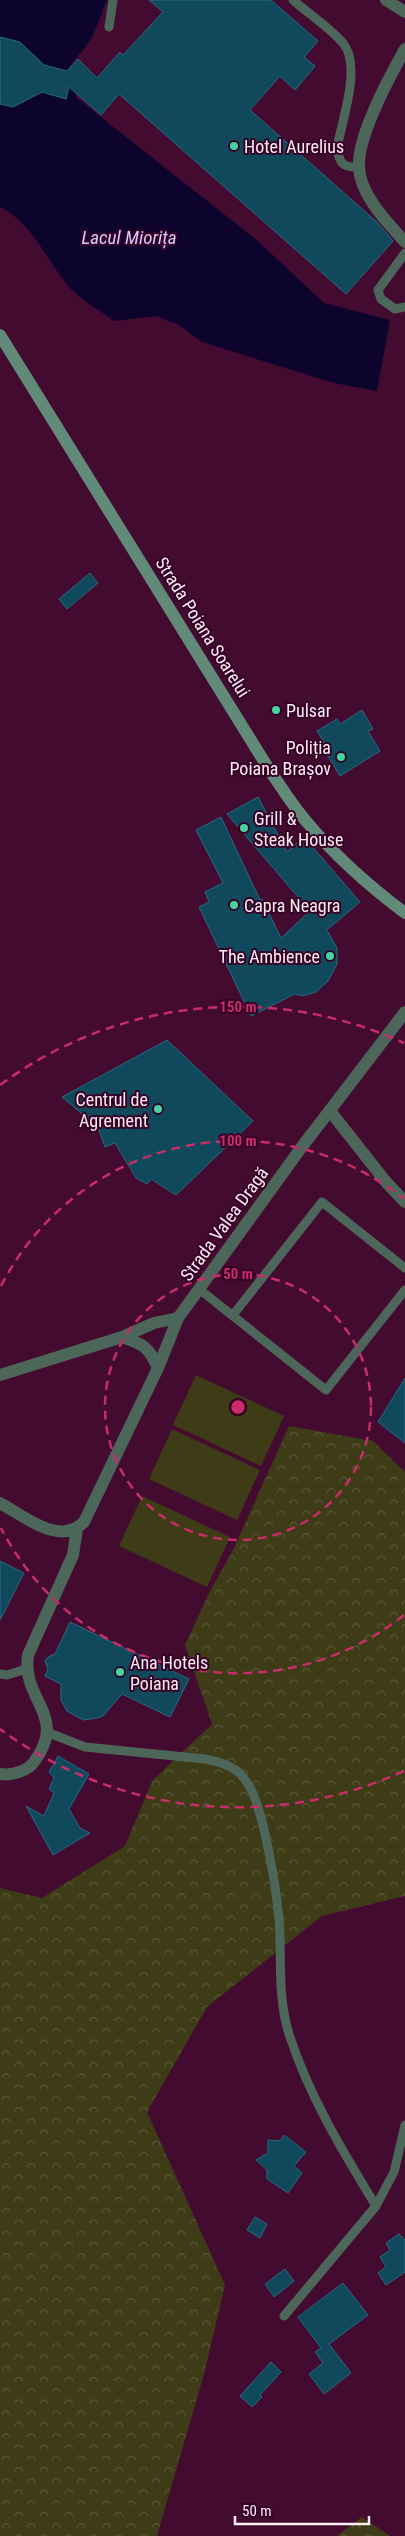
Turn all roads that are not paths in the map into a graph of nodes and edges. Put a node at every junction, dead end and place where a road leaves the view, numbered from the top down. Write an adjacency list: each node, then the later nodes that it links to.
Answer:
1 (113, 0): 5 (lane)
2 (293, 0): 7 (lane)
3 (386, 0): 4 (street)
4 (405, 12)
5 (109, 27)
6 (405, 49): 7 (street)
7 (358, 167): 8 (street)
8 (405, 242)
9 (405, 253): 10 (lane)
10 (405, 307)
11 (0, 335): 12 (street, Strada Poiana Soarelui)
12 (405, 914)
13 (405, 1012): 14 (street, Strada Valea Dragă)
14 (330, 1111): 15 (street); 17 (street, Strada Valea Dragă)
15 (405, 1202)
16 (405, 1268): 19 (lane)
17 (199, 1289): 19 (lane); 20 (street, Strada Valea Dragă)
18 (405, 1290): 19 (lane)
19 (233, 1315)
20 (178, 1318): 21 (street); 22 (street, Strada Valea Dragă)
21 (122, 1337): 22 (street); 23 (street)
22 (158, 1368): 25 (street, Strada Valea Dragă)
23 (0, 1374)
24 (0, 1503): 25 (street)
25 (77, 1529): 26 (street, Strada Valea Dragă)
26 (26, 1669): 27 (lane); 28 (street)
27 (0, 1674)
28 (49, 1733): 29 (street); 31 (lane)
29 (0, 1774)
30 (405, 2125): 31 (lane)
31 (376, 2206): 32 (lane)
32 (284, 2316)

